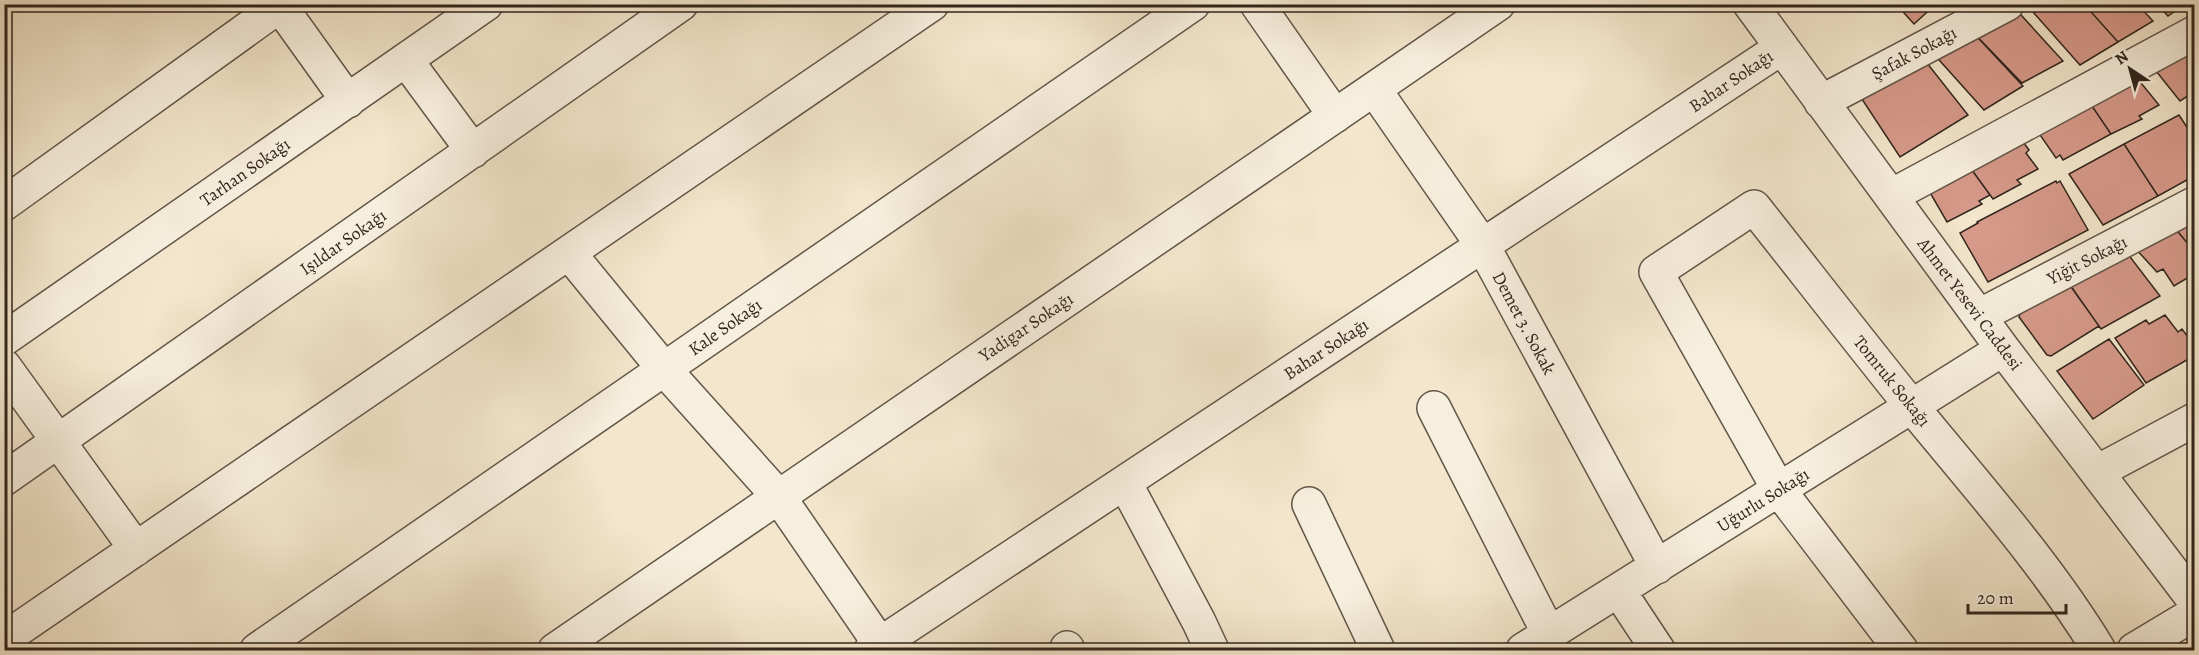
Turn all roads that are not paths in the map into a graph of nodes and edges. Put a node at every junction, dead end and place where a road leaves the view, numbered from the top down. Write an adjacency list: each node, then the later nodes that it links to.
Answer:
1 (486, 4): 12 (street, Tarhan Sokağı)
2 (681, 4): 17 (street, Işıldar Sokağı)
3 (932, 4): 22 (street)
4 (1193, 4): 27 (street, Kale Sokağı)
5 (1257, 4): 16 (street)
6 (1498, 4): 13 (street, Yadigar Sokağı)
7 (1750, 4): 11 (street, Ahmet Yesevi Caddesi)
8 (2007, 4): 15 (street, Şafak Sokağı)
9 (274, 7): 14 (street); 19 (street)
10 (2194, 33): 18 (street)
11 (1781, 48): 15 (street, Ahmet Yesevi Caddesi); 21 (street, Bahar Sokağı)
12 (406, 60): 14 (street, Tarhan Sokağı); 17 (street)
13 (1374, 89): 16 (street, Yadigar Sokağı); 21 (street, Demet 3. Sokak)
14 (348, 100): 24 (street, Tarhan Sokağı)
15 (1821, 102): 18 (street, Ahmet Yesevi Caddesi)
16 (1335, 116): 36 (street, Yadigar Sokağı)
17 (472, 151): 31 (street, Işıldar Sokağı)
18 (1891, 196): 23 (street, Ahmet Yesevi Caddesi)
19 (4, 204)
20 (2194, 204): 23 (street, Yiğit Sokağı)
21 (1483, 246): 34 (street, Bahar Sokağı); 39 (street, Demet 3. Sokak)
22 (569, 253): 27 (street); 38 (street)
23 (1979, 316): 25 (street, Ahmet Yesevi Caddesi)
24 (4, 339)
25 (2004, 349): 28 (street, Uğurlu Sokağı); 32 (street, Ahmet Yesevi Caddesi)
26 (4, 366): 31 (street)
27 (664, 369): 36 (street); 46 (street, Kale Sokağı)
28 (1912, 406): 35 (street, Uğurlu Sokağı); 35 (street, Tomruk Sokağı); 52 (street, Tomruk Sokağı)
29 (1434, 408): 44 (street)
30 (2194, 421): 32 (street)
31 (58, 442): 33 (street, Işıldar Sokağı); 38 (street)
32 (2097, 472): 41 (street, Ahmet Yesevi Caddesi)
33 (4, 479)
34 (1125, 483): 45 (street, Bahar Sokağı); 48 (street)
35 (1779, 490): 39 (street, Uğurlu Sokağı); 51 (street)
36 (779, 496): 45 (street); 47 (street, Yadigar Sokağı)
37 (1309, 504): 49 (street)
38 (136, 549): 43 (street)
39 (1657, 567): 40 (street, Uğurlu Sokağı)
40 (1619, 591): 44 (street, Uğurlu Sokağı); 50 (street)
41 (2194, 600)
42 (2194, 614): 53 (street)
43 (4, 639)
44 (1536, 643)
45 (879, 648)
46 (256, 651)
47 (555, 651)
48 (1212, 651)
49 (1378, 651)
50 (1658, 651)
51 (1901, 651)
52 (2099, 651)
53 (2134, 651)

